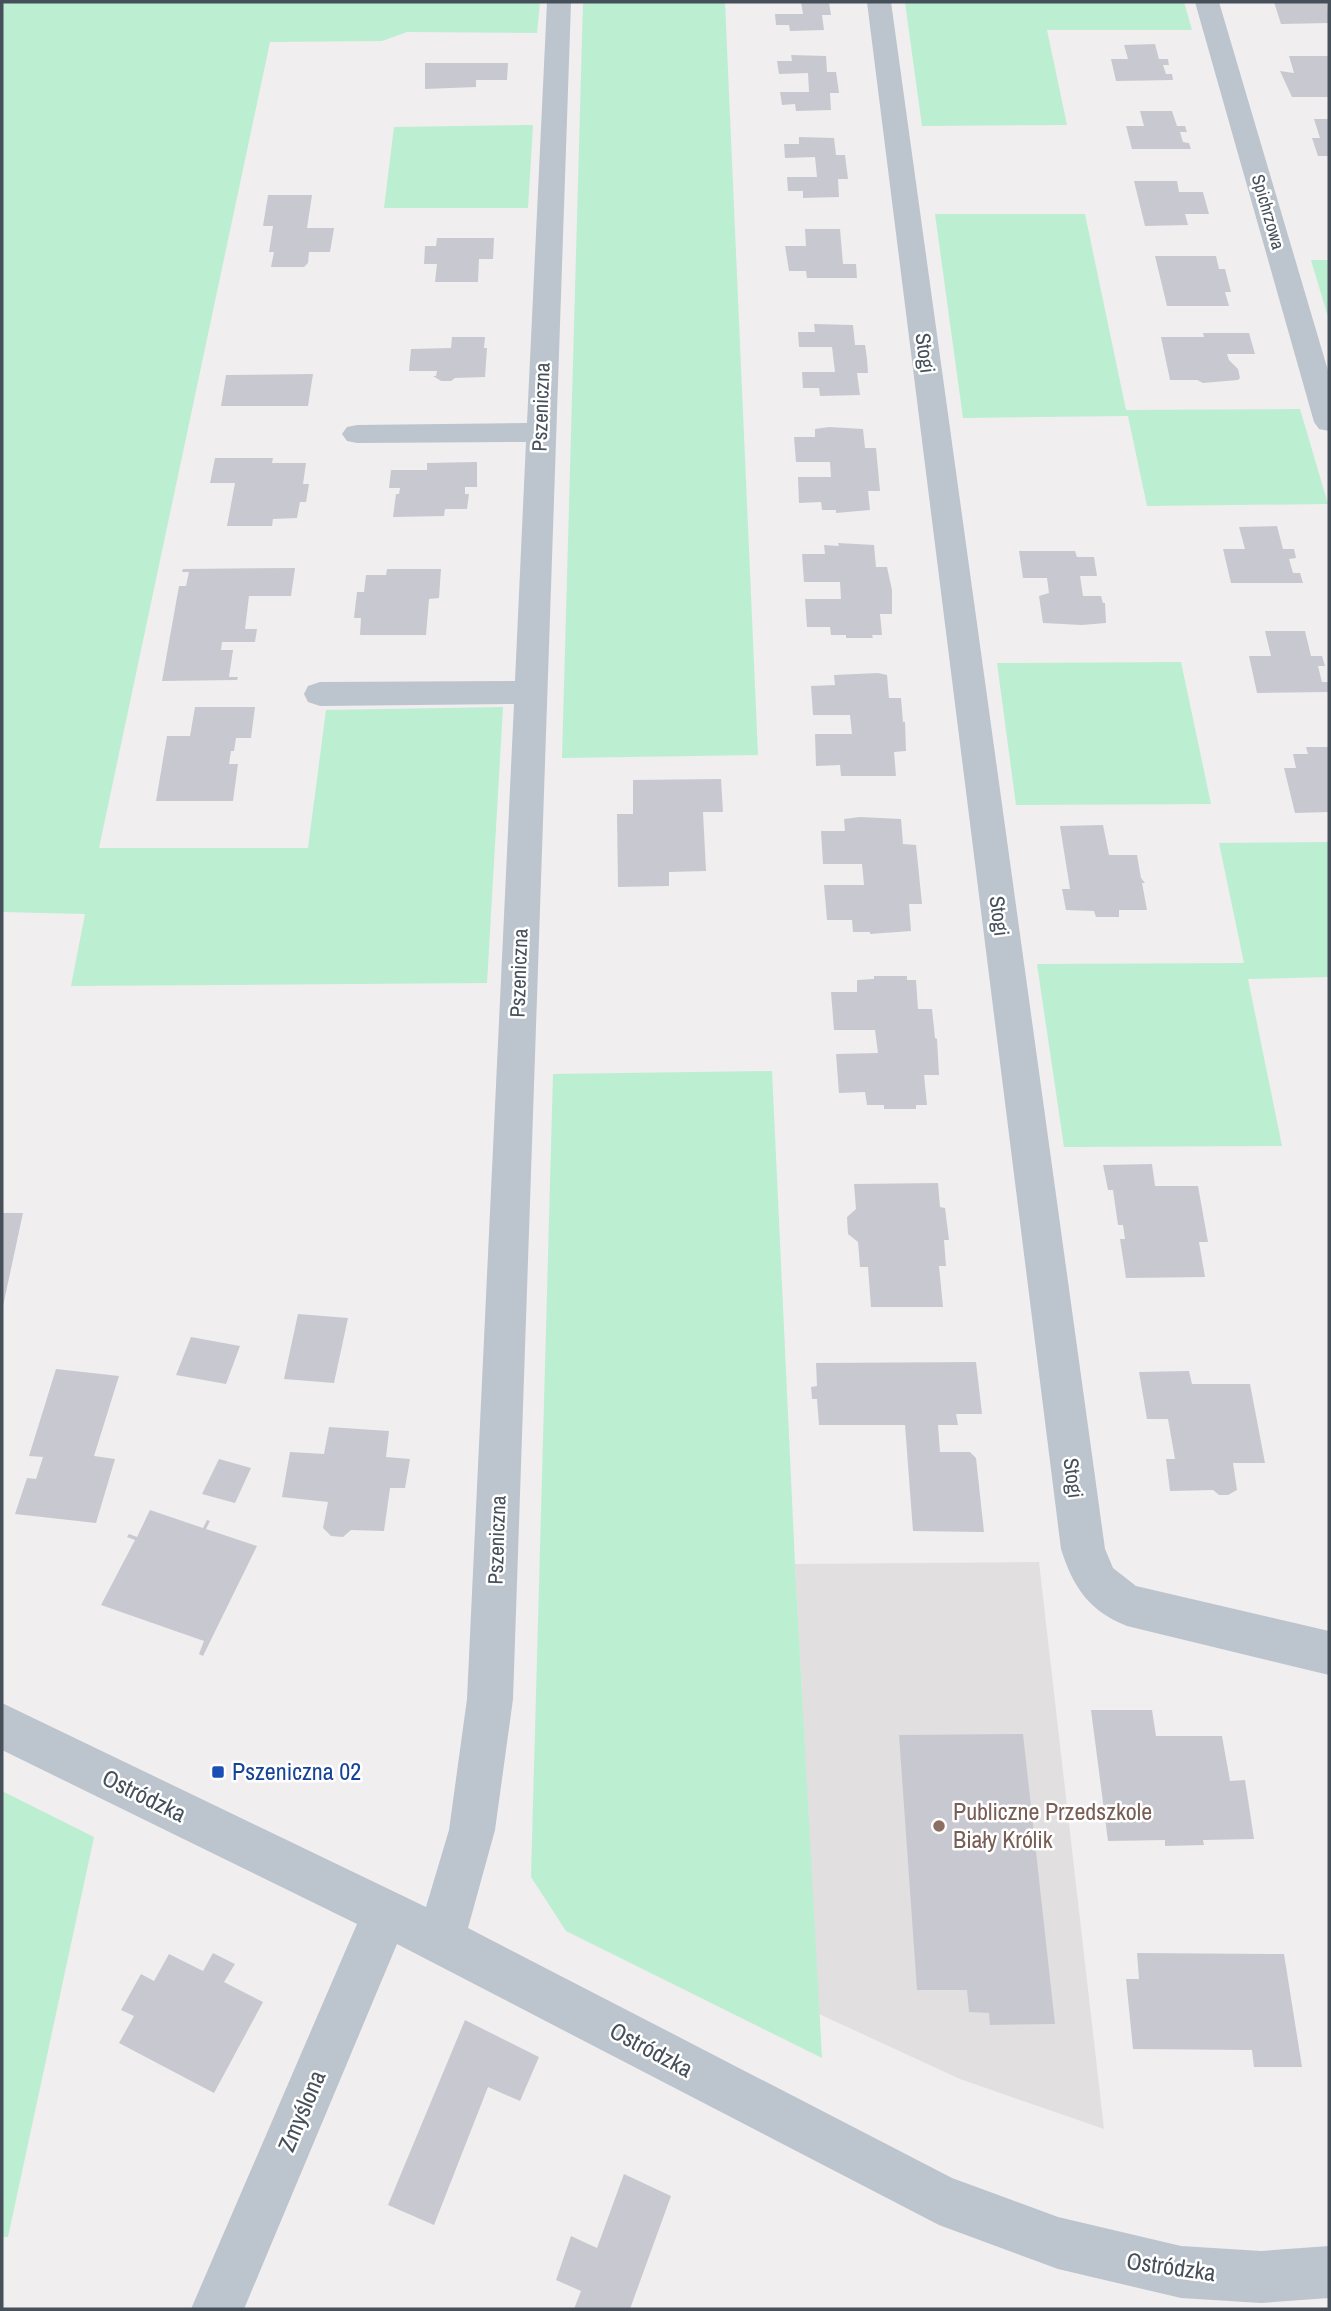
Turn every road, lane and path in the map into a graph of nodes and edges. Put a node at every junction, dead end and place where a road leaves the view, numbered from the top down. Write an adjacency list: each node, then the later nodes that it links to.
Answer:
1 (559, 2): 5 (street, Pszeniczna)
2 (879, 2): 9 (street, Stogi)
3 (1207, 2): 4 (street, Spichrzowa)
4 (1329, 422)
5 (540, 432): 6 (street); 7 (street, Pszeniczna)
6 (357, 434)
7 (530, 692): 8 (street); 12 (street, Pszeniczna)
8 (320, 694)
9 (1329, 1653)
10 (2, 1726): 11 (street, Ostródzka)
11 (386, 1913): 12 (street, Ostródzka); 14 (street, Zmyślona)
12 (441, 1940): 13 (street, Ostródzka)
13 (1329, 2272)
14 (218, 2309)

